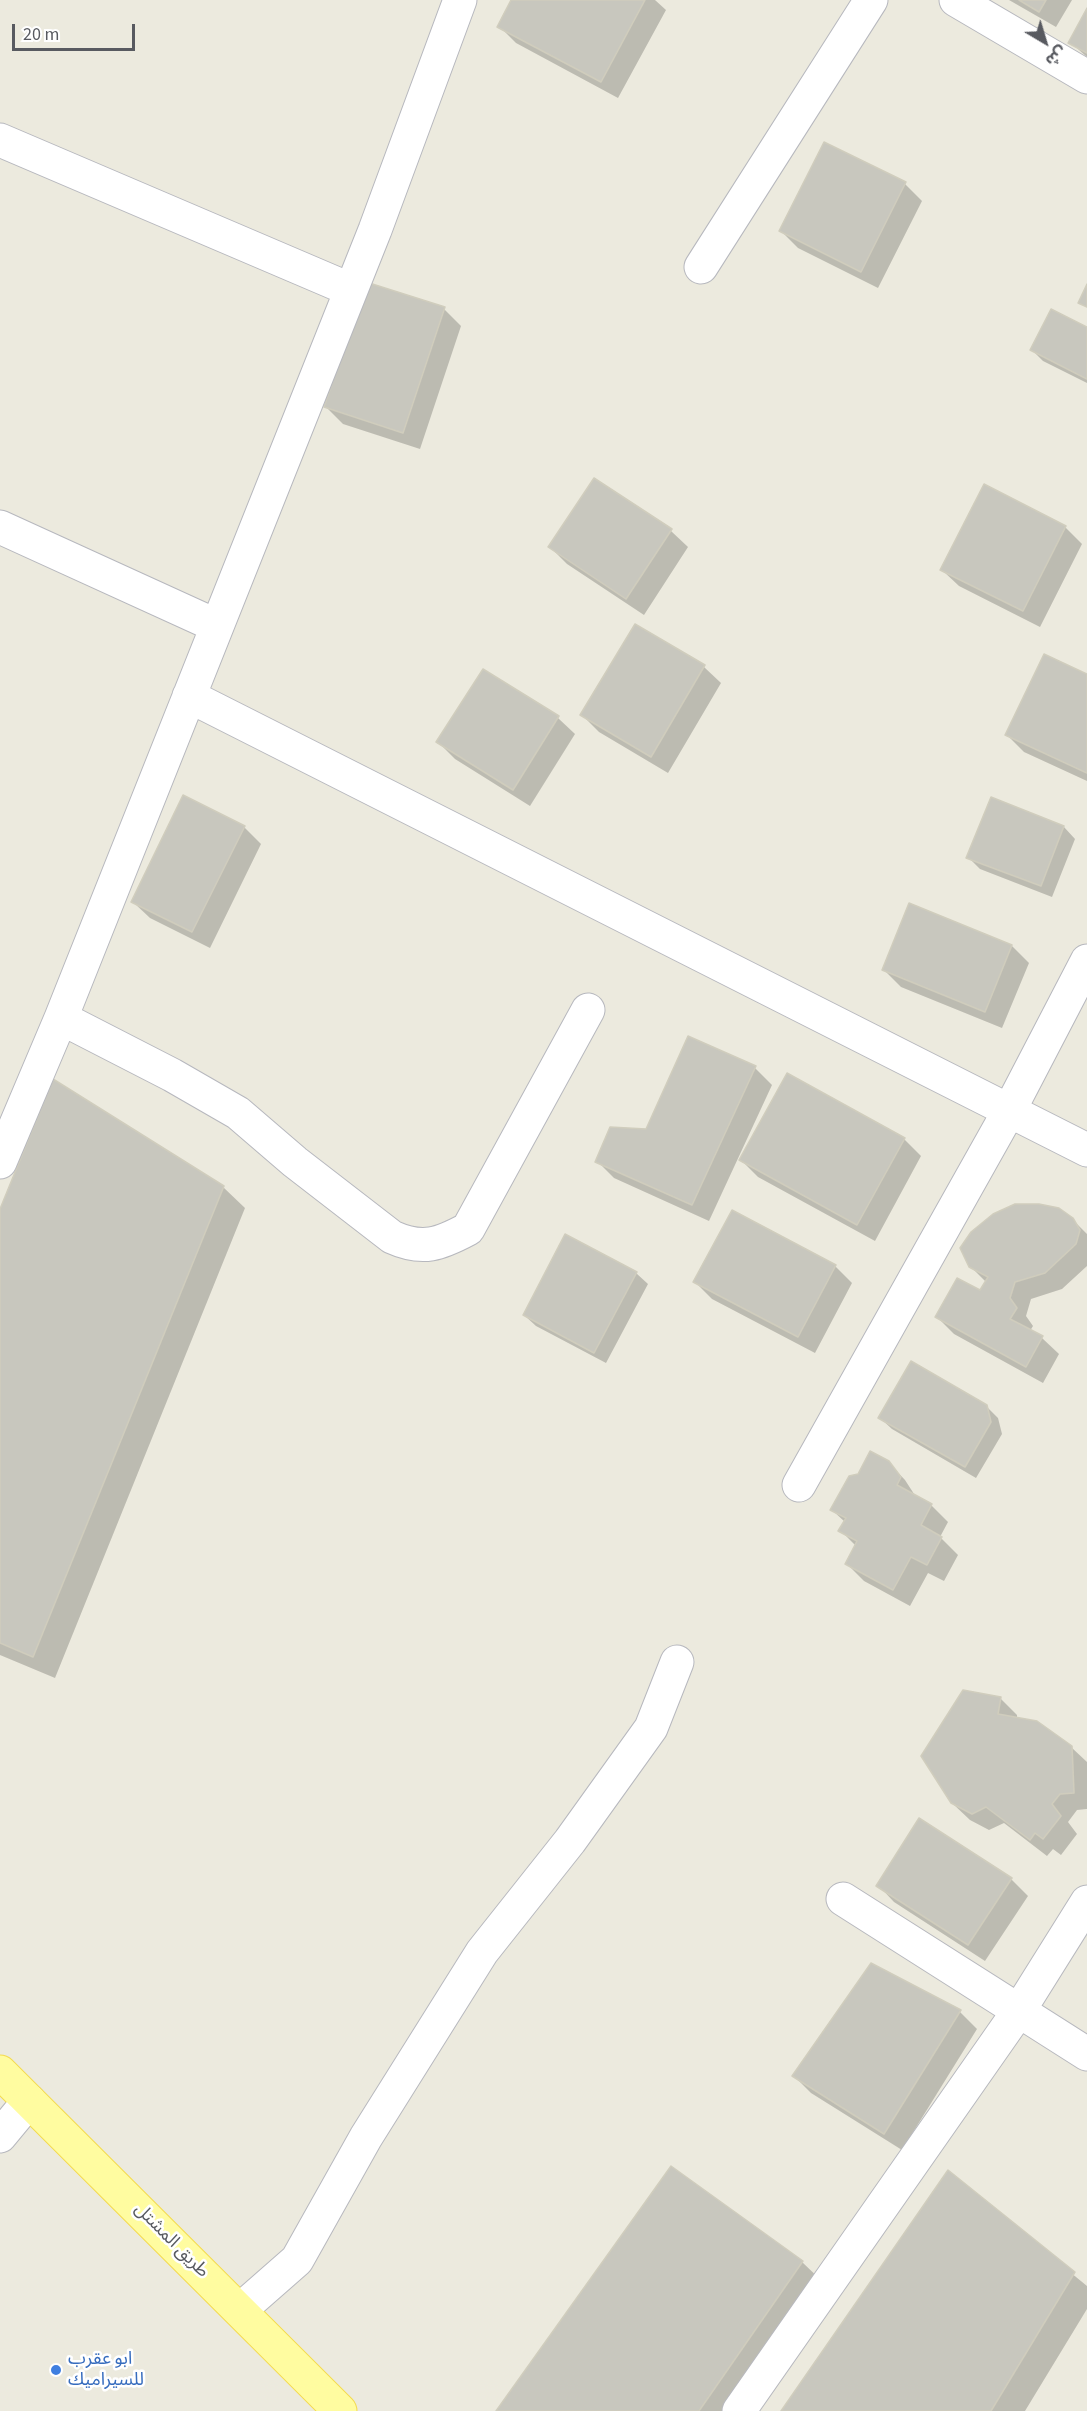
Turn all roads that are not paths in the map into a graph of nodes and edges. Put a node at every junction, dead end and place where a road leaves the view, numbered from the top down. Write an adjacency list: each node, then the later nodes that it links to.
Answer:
1 (460, 0): 7 (street)
2 (871, 0): 6 (street)
3 (956, 0): 4 (street)
4 (1087, 77)
5 (0, 140): 7 (street)
6 (701, 267)
7 (349, 289): 9 (street)
8 (0, 527): 9 (street)
9 (217, 626): 10 (street)
10 (189, 696): 13 (street); 14 (street)
11 (1087, 961): 14 (street)
12 (588, 1010): 13 (street)
13 (61, 1018): 16 (street)
14 (1009, 1111): 15 (street); 17 (street)
15 (1087, 1150)
16 (0, 1162)
17 (799, 1485)
18 (677, 1662): 26 (street)
19 (843, 1899): 21 (street)
20 (1087, 1902): 21 (street)
21 (1020, 2009): 22 (street); 28 (street)
22 (1087, 2054)
23 (0, 2072): 24 (main road, طريق المشتل)
24 (29, 2101): 25 (street); 26 (main road, طريق المشتل)
25 (0, 2136)
26 (240, 2310): 27 (main road, طريق المشتل)
27 (340, 2411)
28 (739, 2411)

